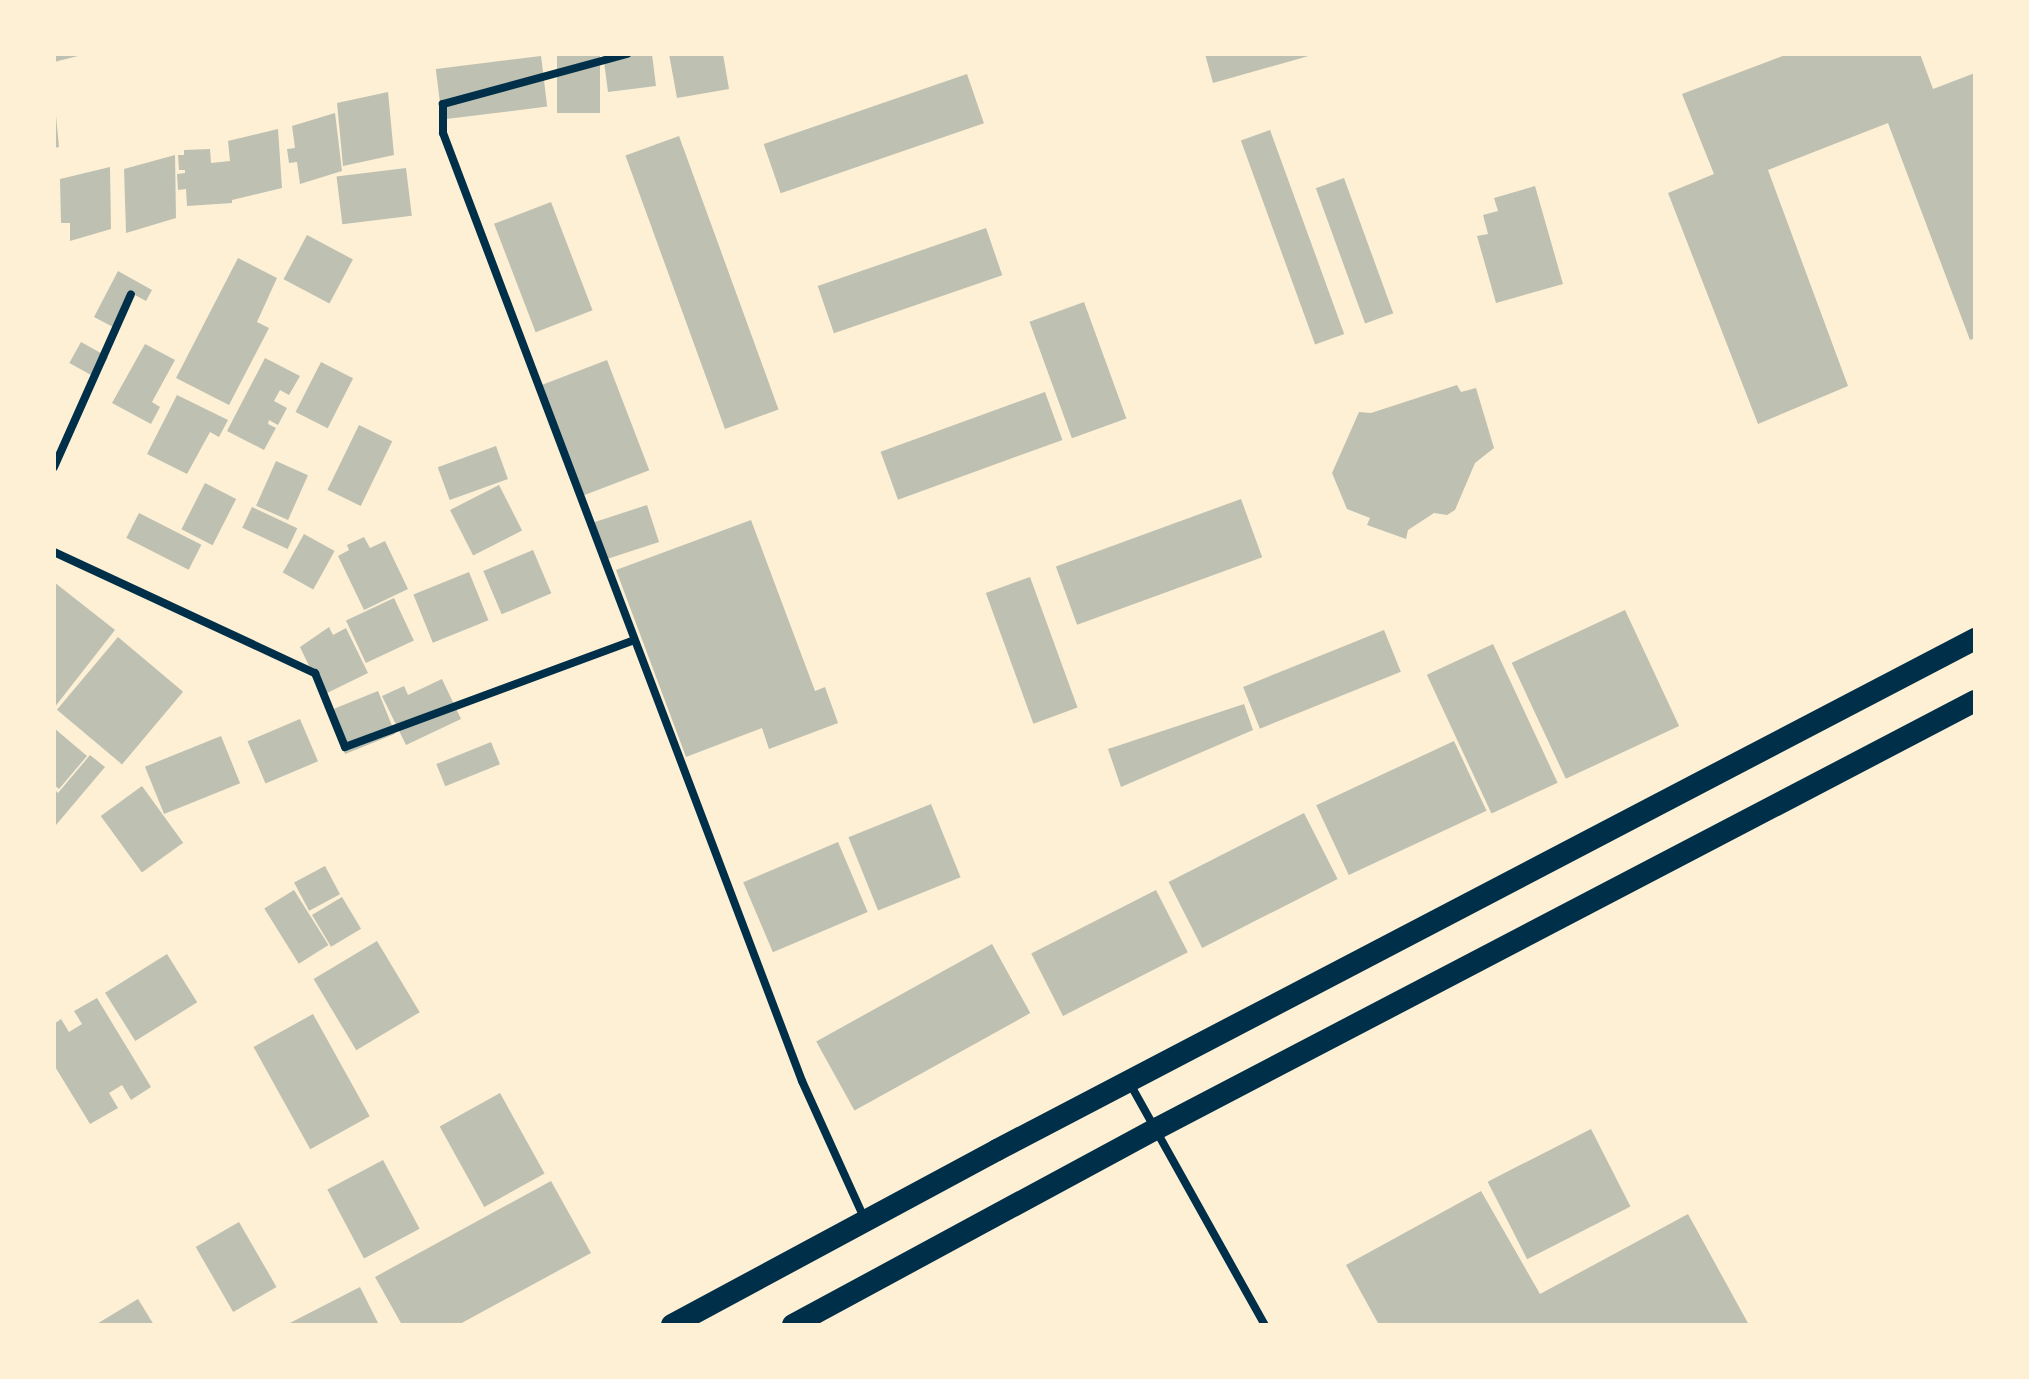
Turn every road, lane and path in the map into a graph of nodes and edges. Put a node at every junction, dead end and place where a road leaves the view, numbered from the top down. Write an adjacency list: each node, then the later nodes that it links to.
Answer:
1 (627, 54): 6 (street)
2 (131, 294): 3 (street)
3 (54, 467)
4 (54, 552): 6 (street)
5 (1975, 639): 8 (highway)
6 (634, 640): 10 (street)
7 (1975, 701): 9 (highway)
8 (1129, 1082): 9 (street); 10 (highway)
9 (1156, 1129): 12 (highway); 13 (street)
10 (865, 1221): 11 (highway)
11 (672, 1325)
12 (793, 1325)
13 (1265, 1325)

